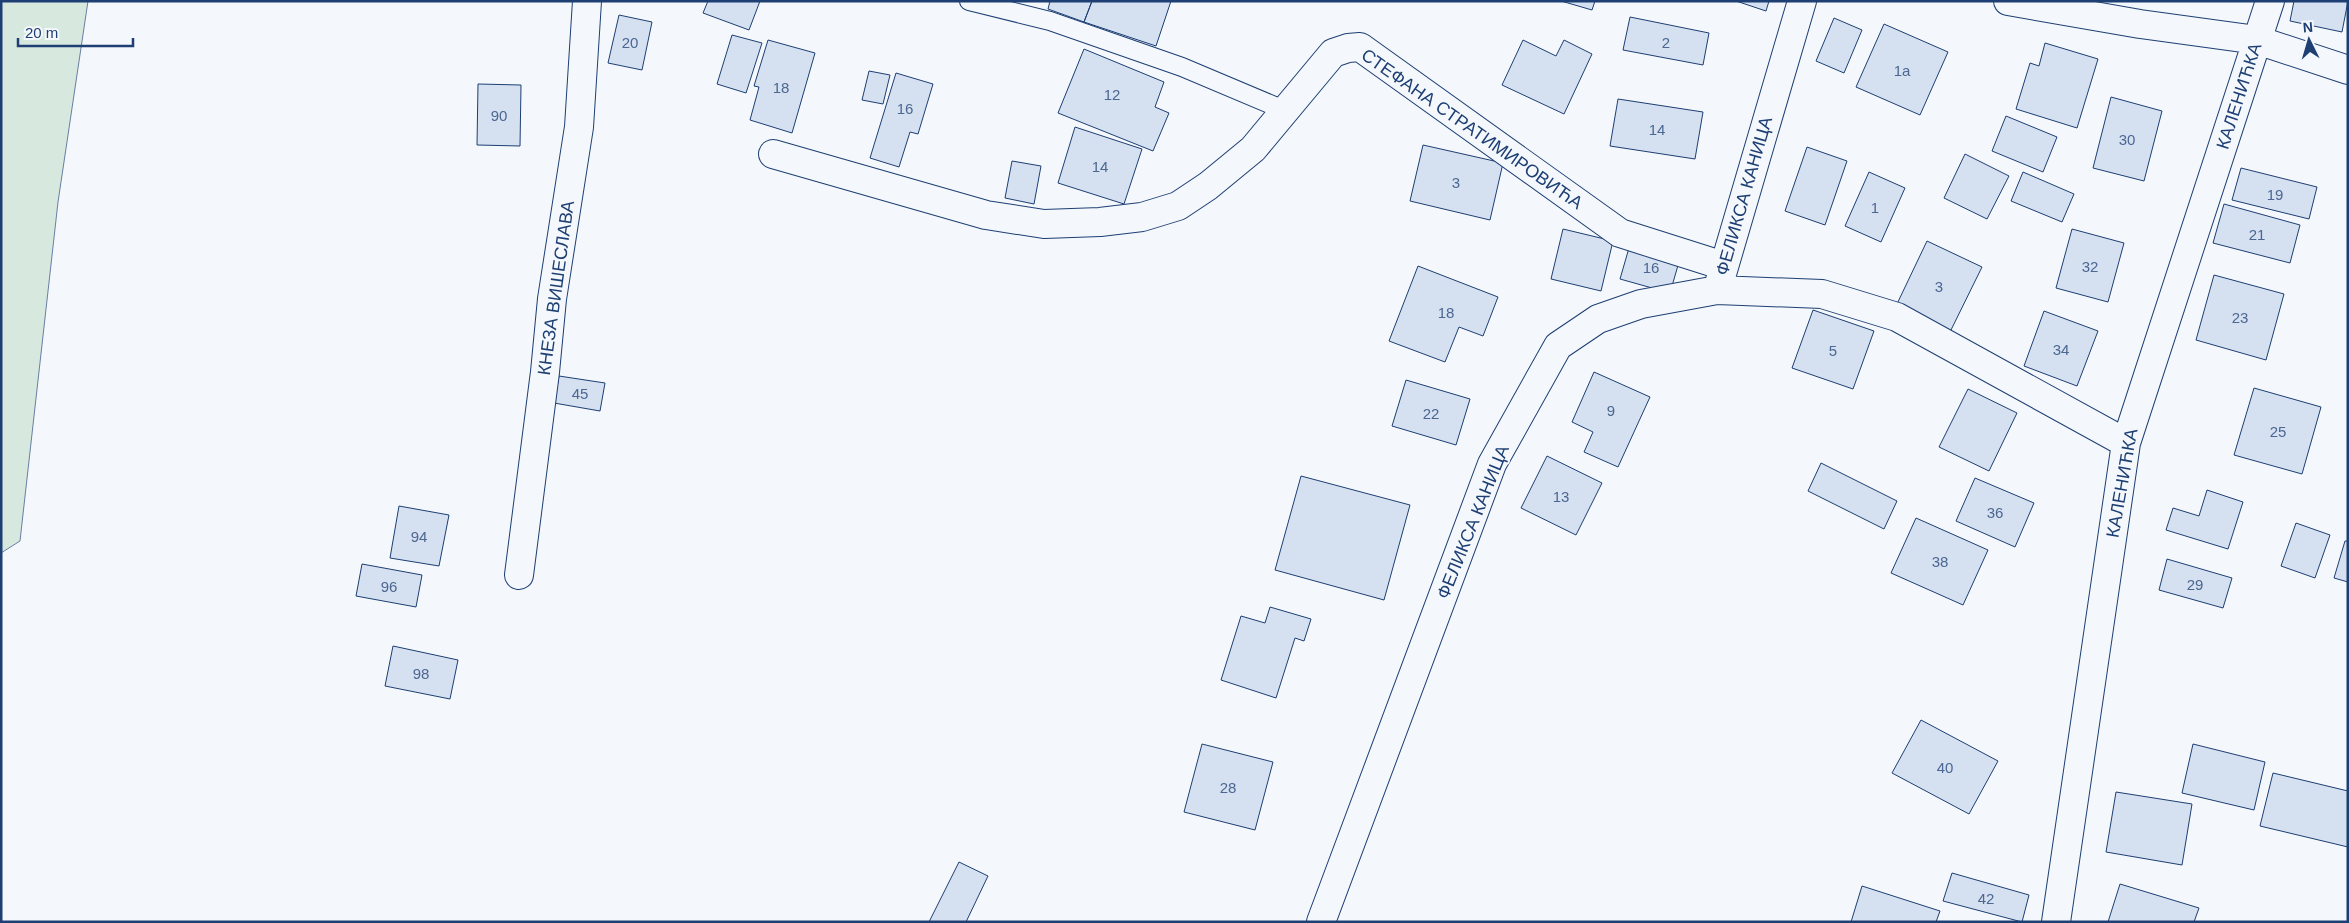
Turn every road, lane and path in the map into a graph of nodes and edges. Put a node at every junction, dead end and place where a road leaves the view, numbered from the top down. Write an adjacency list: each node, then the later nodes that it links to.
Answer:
1 (587, 1): 12 (street, КНЕЗА ВИШЕСЛАВА)
2 (969, 1): 8 (lane)
3 (1802, 1): 10 (street, ФЕЛИКСА КАНИЦА)
4 (2008, 1): 6 (street)
5 (2270, 1): 6 (street, КАЛЕНИЋКА)
6 (2258, 40): 7 (street); 11 (street, КАЛЕНИЋКА)
7 (2348, 70)
8 (1284, 110): 9 (street, СТЕФАНА СТРАТИМИРОВИЋА); 10 (street, СТЕФАНА СТРАТИМИРОВИЋА)
9 (773, 154)
10 (1720, 278): 11 (street); 13 (street, ФЕЛИКСА КАНИЦА)
11 (2126, 443): 14 (street, КАЛЕНИЋКА)
12 (519, 575)
13 (1321, 922)
14 (2056, 922)

